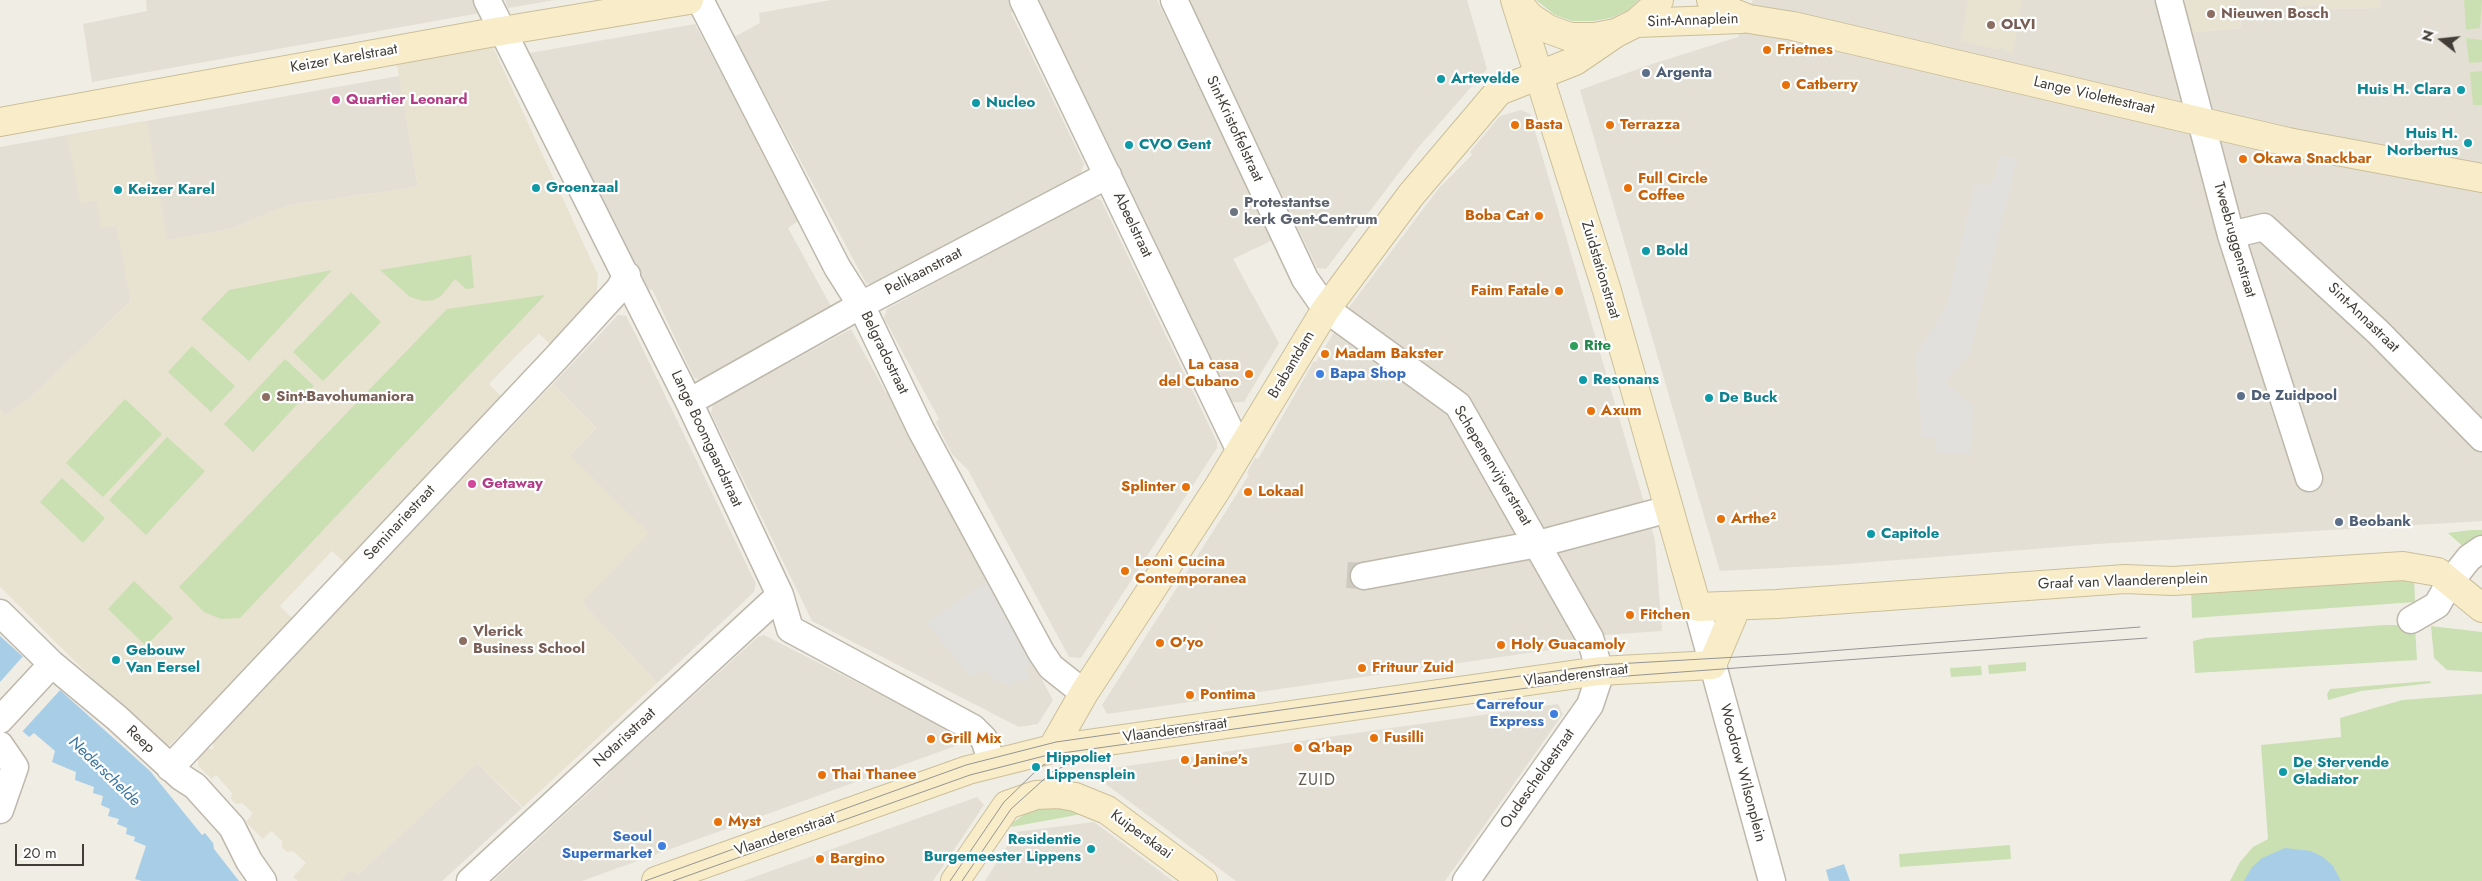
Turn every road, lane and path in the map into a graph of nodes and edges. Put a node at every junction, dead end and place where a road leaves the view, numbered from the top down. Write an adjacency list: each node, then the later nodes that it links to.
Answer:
1 (487, 0): 12 (street, Lange Boomgaardstraat)
2 (689, 0): 12 (street, Keizer Karelstraat)
3 (700, 0): 20 (street, Belgradostraat)
4 (1023, 0): 16 (street, Abeelstraat)
5 (1174, 0): 21 (street, Sint-Kristoffelstraat)
6 (1516, 0): 11 (street, Sint-Annaplein); 13 (street, Sint-Annaplein)
7 (1659, 0): 11 (street, Sint-Annaplein)
8 (1710, 0): 10 (street, Lange Violettestraat)
9 (2169, 0): 14 (street, Tweebruggenstraat)
10 (1748, 19): 11 (street, Sint-Annaplein); 14 (street, Lange Violettestraat)
11 (1626, 28): 13 (street)
12 (500, 31): 15 (street, Keizer Karelstraat); 19 (street, Lange Boomgaardstraat)
13 (1540, 76): 21 (street, Brabantdam); 26 (street, Zuidstationstraat)
14 (2202, 121): 17 (street, Lange Violettestraat); 18 (street, Tweebruggenstraat)
15 (0, 122)
16 (1108, 175): 20 (street, Pelikaanstraat); 24 (street, Abeelstraat)
17 (2482, 178)
18 (2231, 236): 23 (street, Sint-Annastraat); 25 (street, Tweebruggenstraat)
19 (627, 275): 22 (street, Lange Boomgaardstraat); 45 (street, Seminariestraat)
20 (861, 305): 22 (street, Pelikaanstraat); 40 (street, Belgradostraat)
21 (1326, 309): 24 (street, Brabantdam); 27 (street, Schepenenvijverstraat)
22 (689, 402): 31 (street, Lange Boomgaardstraat)
23 (2482, 438)
24 (1240, 451): 40 (street, Brabantdam)
25 (2309, 478)
26 (1669, 509): 27 (street); 33 (street, Zuidstationstraat)
27 (1538, 544): 29 (street); 39 (street, Schepenenvijverstraat)
28 (2482, 549): 30 (street)
29 (1364, 576)
30 (2450, 582): 32 (street, Graaf van Vlaanderenplein); 34 (street, Graaf van Vlaanderenplein); 36 (street)
31 (780, 595): 44 (street, Lange Boomgaardstraat); 48 (street, Notarisstraat)
32 (1737, 606): 33 (street, Graaf van Vlaanderenplein); 37 (street)
33 (1696, 607): 37 (street, Zuidstationstraat)
34 (2482, 608)
35 (0, 613): 38 (street, Reep)
36 (2411, 620)
37 (1712, 665): 39 (street, Vlaanderenstraat); 53 (street, Woodrow Wilsonplein)
38 (48, 667): 41 (street); 45 (street, Reep)
39 (1599, 672): 43 (street, Vlaanderenstraat); 52 (street, Oudescheldestraat)
40 (1084, 693): 43 (street)
41 (0, 720)
42 (0, 745): 46 (street)
43 (1052, 749): 44 (street, Vlaanderenstraat)
44 (992, 763): 49 (street, Vlaanderenstraat)
45 (170, 768): 47 (street, Reep)
46 (0, 810)
47 (263, 881)
48 (470, 881)
49 (656, 881)
50 (956, 881): 51 (street, Kuiperskaai)
51 (1203, 881)
52 (1466, 881)
53 (1772, 881)

